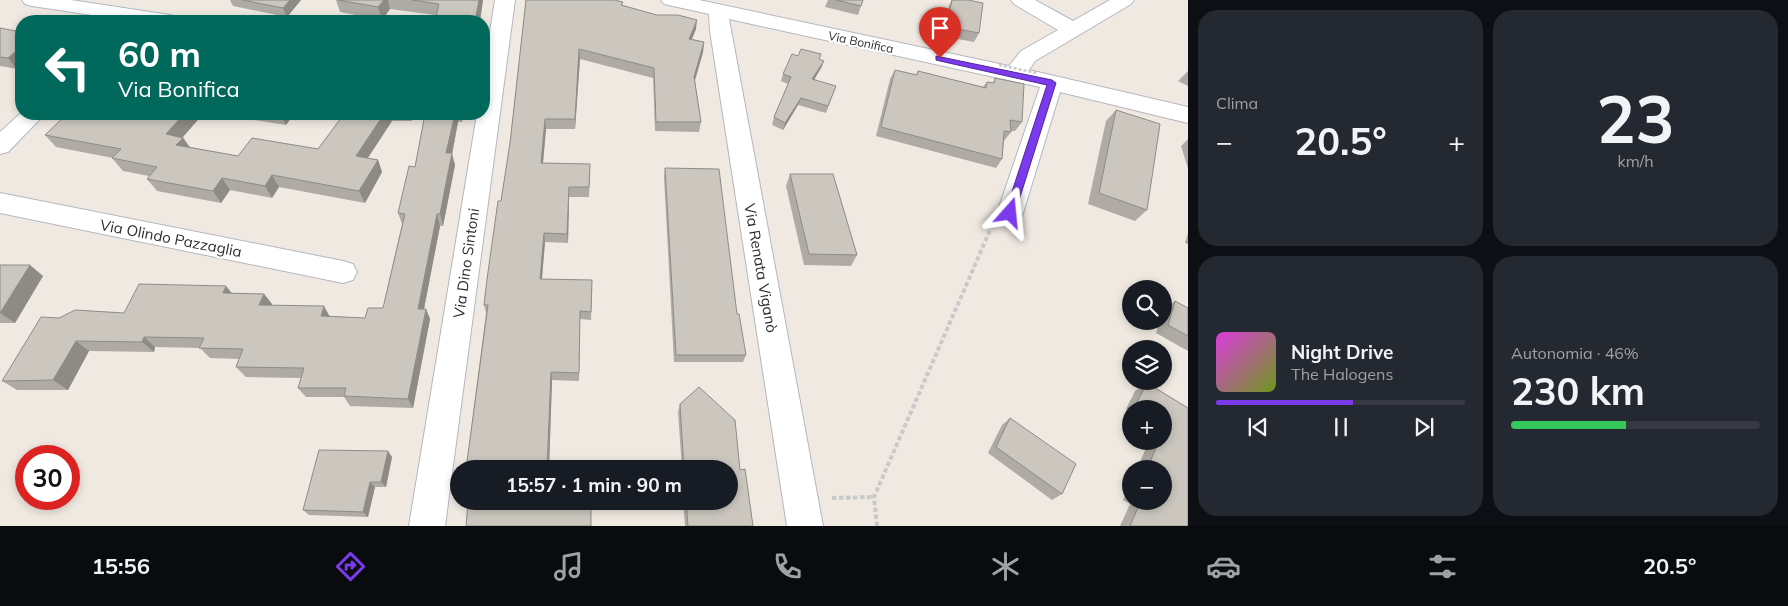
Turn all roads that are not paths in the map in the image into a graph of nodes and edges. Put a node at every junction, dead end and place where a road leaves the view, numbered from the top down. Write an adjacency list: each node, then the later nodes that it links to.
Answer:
1 (32, 0): 8 (street)
2 (155, 0): 9 (street)
3 (504, 0): 13 (street, Via Dino Sintoni)
4 (671, 0): 7 (street, Via Bonifica)
5 (1021, 0): 10 (street)
6 (1124, 0): 10 (street)
7 (719, 10): 11 (street, Via Bonifica); 22 (street, Via Renata Viganò)
8 (113, 15)
9 (138, 15)
10 (1073, 30): 11 (street)
11 (1007, 70): 12 (street, Via Bonifica)
12 (1045, 78): 14 (street, Via Bonifica); 19 (street)
13 (490, 96)
14 (1188, 115)
15 (28, 120): 17 (street)
16 (486, 120): 21 (street, Via Dino Sintoni)
17 (0, 146)
18 (0, 203): 20 (street, Via Olindo Pazzaglia)
19 (1010, 213)
20 (343, 272)
21 (427, 526)
22 (806, 526)

